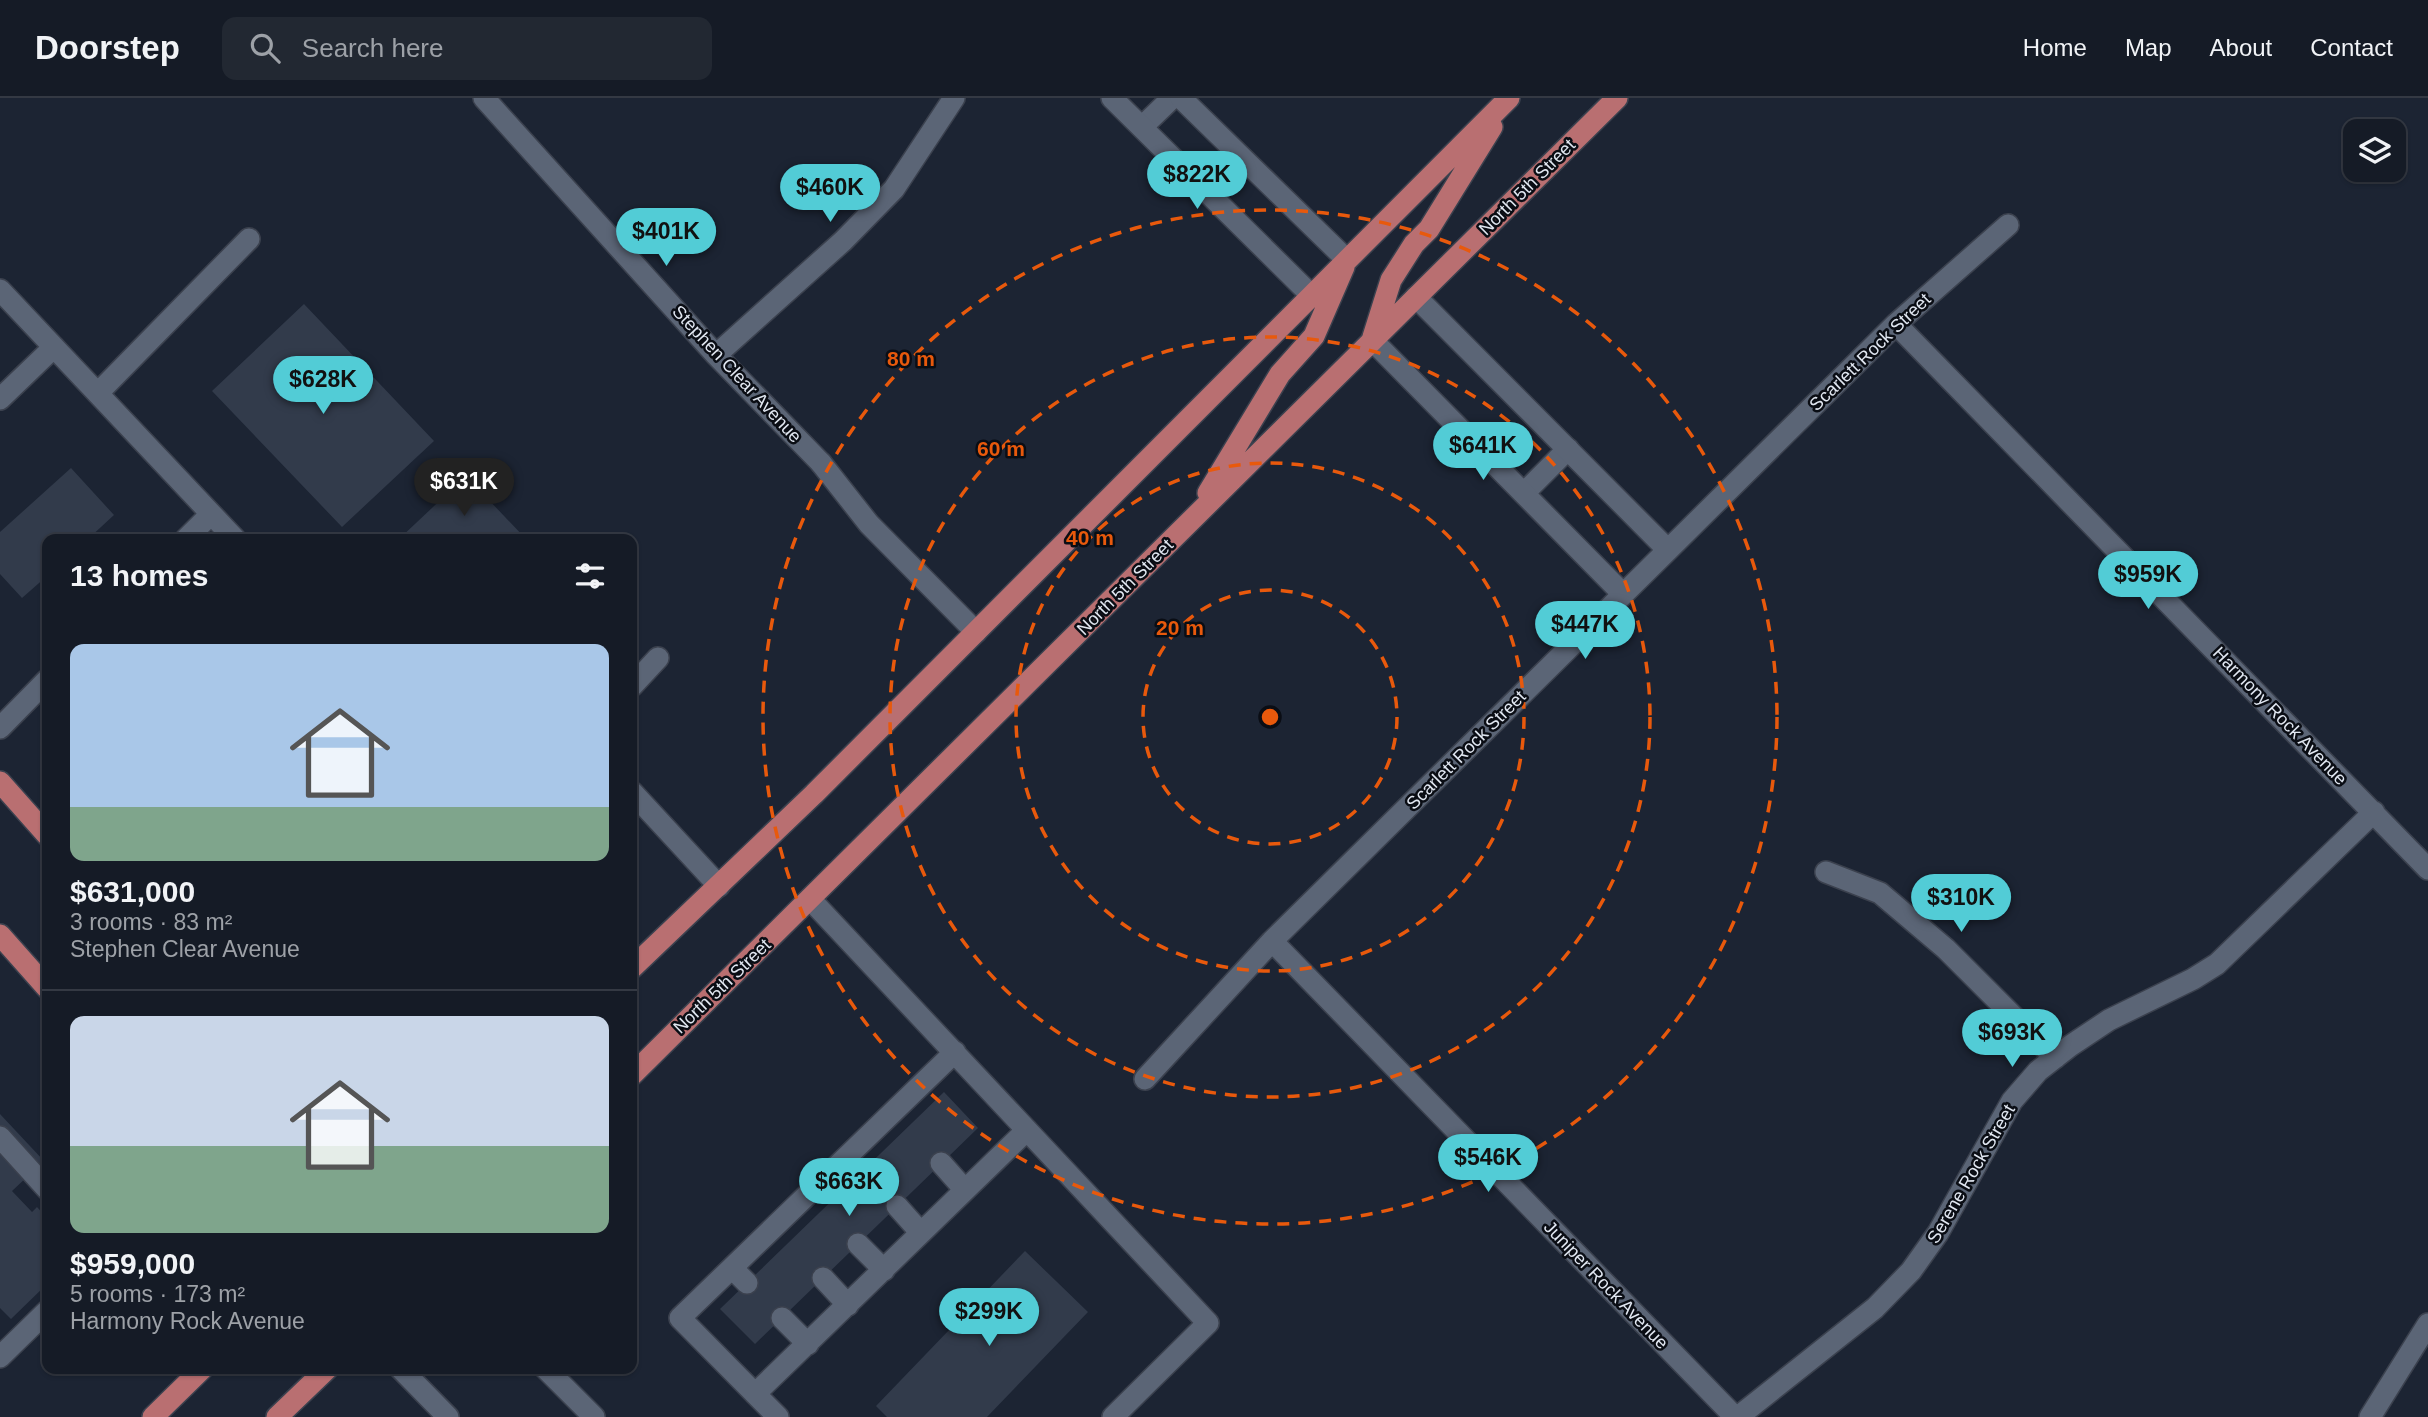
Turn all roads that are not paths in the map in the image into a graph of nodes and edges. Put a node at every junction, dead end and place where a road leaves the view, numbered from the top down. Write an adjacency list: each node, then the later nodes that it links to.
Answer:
1 (485, 98): 18 (street, Stephen Clear Avenue)
2 (954, 98): 18 (street)
3 (1112, 98): 8 (street)
4 (1172, 98): 8 (street)
5 (1181, 98): 11 (street)
6 (1510, 98): 11 (main road); 16 (main road)
7 (1617, 98): 14 (main road, North 5th Street)
8 (1142, 127): 13 (street)
9 (2008, 225): 15 (street, Scarlett Rock Street)
10 (248, 239): 19 (street)
11 (1347, 260): 13 (main road); 24 (main road)
12 (0, 290): 17 (street)
13 (1311, 295): 29 (main road)
14 (1416, 297): 16 (main road, North 5th Street); 21 (street)
15 (1896, 324): 27 (street, Scarlett Rock Street); 36 (street, Harmony Rock Avenue)
16 (1372, 340): 22 (street); 24 (main road, North 5th Street)
17 (54, 347): 19 (street); 20 (street)
18 (716, 355): 29 (street, Stephen Clear Avenue)
19 (97, 393): 23 (street)
20 (0, 399)
21 (1568, 449): 22 (street); 27 (street)
22 (1524, 493): 28 (street)
23 (211, 514): 25 (street); 26 (street)
24 (1191, 522): 41 (main road, North 5th Street)
25 (191, 534)
26 (230, 534)
27 (1668, 550): 28 (street, Scarlett Rock Street)
28 (1623, 594): 43 (street, Scarlett Rock Street)
29 (976, 632): 40 (main road)
30 (658, 658): 31 (street)
31 (637, 680)
32 (42, 685): 33 (street)
33 (0, 728)
34 (0, 782): 37 (main road)
35 (637, 797): 40 (street)
36 (2374, 811): 38 (street, Harmony Rock Avenue); 47 (street, Serene Rock Street)
37 (42, 829)
38 (2428, 869)
39 (1826, 872): 47 (street)
40 (719, 886): 44 (main road)
41 (810, 899): 46 (street); 48 (main road, North 5th Street)
42 (0, 935): 45 (main road)
43 (1272, 941): 49 (street, Scarlett Rock Street); 77 (street, Juniper Rock Avenue)
44 (637, 963)
45 (42, 982)
46 (955, 1052): 50 (street); 70 (street)
47 (2055, 1058): 77 (street, Serene Rock Street)
48 (637, 1070)
49 (1145, 1079)
50 (1027, 1130): 54 (street); 76 (street)
51 (0, 1137): 53 (street)
52 (941, 1163): 54 (street)
53 (42, 1183)
54 (965, 1190): 56 (street)
55 (897, 1206): 56 (street)
56 (921, 1233): 58 (street)
57 (858, 1244): 58 (street)
58 (884, 1270): 60 (street)
59 (823, 1278): 60 (street)
60 (848, 1305): 64 (street)
61 (42, 1316): 65 (street)
62 (782, 1318): 64 (street)
63 (2428, 1324): 78 (street)
64 (808, 1344): 70 (street)
65 (0, 1357)
66 (198, 1374): 71 (main road)
67 (322, 1374): 72 (main road)
68 (406, 1374): 73 (street)
69 (551, 1374): 74 (street)
70 (755, 1394): 75 (street)
71 (153, 1417)
72 (277, 1417)
73 (448, 1417)
74 (594, 1417)
75 (778, 1417)
76 (1113, 1417)
77 (1736, 1417)
78 (2370, 1417)

